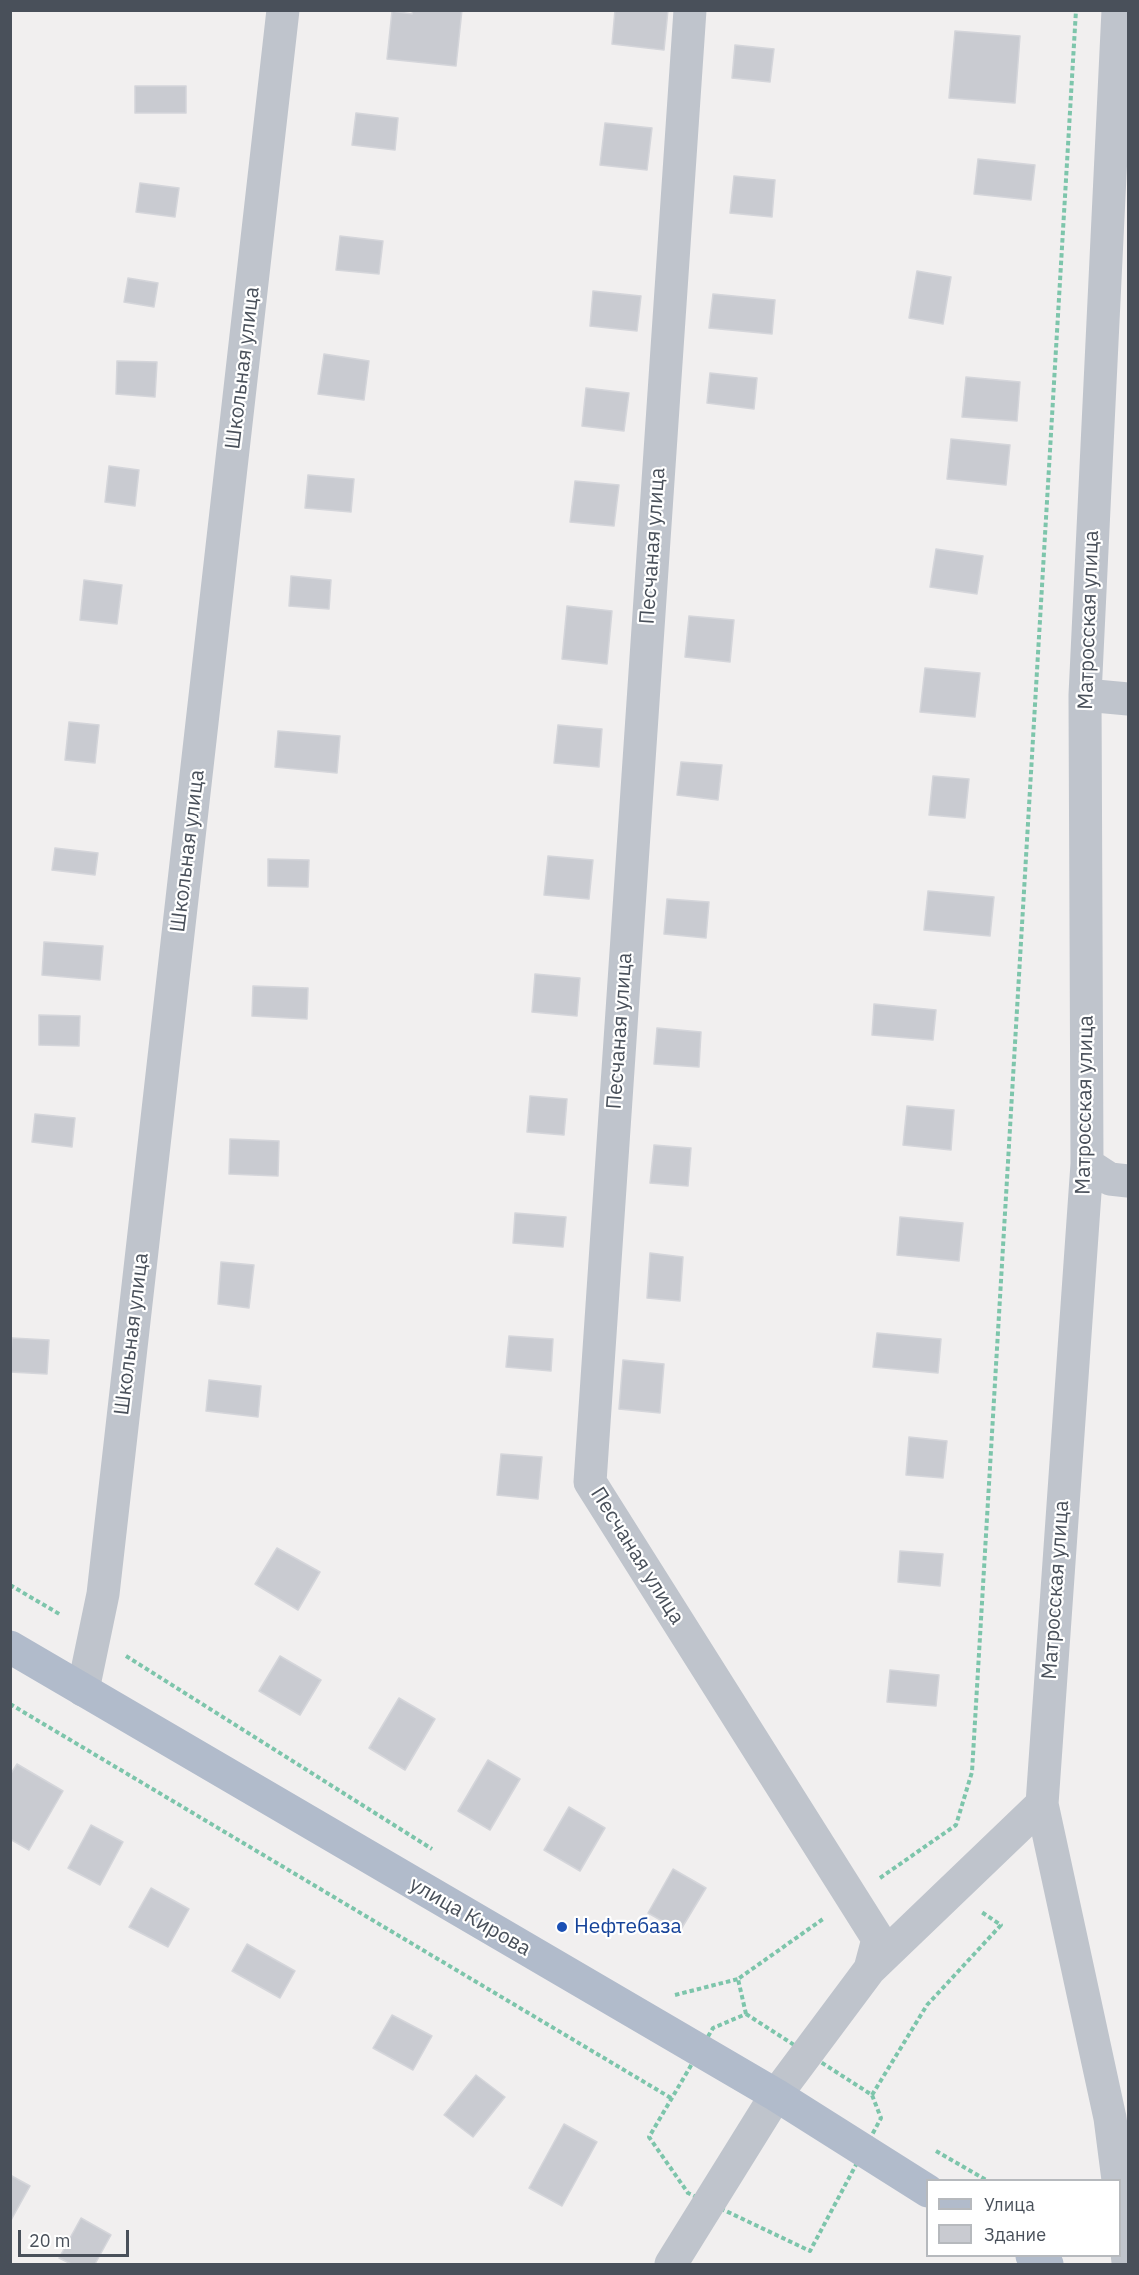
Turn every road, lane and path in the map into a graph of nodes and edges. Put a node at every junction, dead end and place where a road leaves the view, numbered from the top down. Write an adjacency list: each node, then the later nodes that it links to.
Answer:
1 (284, 10): 11 (street, Школьная улица)
2 (690, 10): 18 (street, Песчаная улица)
3 (1076, 10): 18 (path)
4 (1118, 10): 5 (street, Матросская улица)
5 (1118, 217): 6 (street, Матросская улица)
6 (1085, 695): 7 (street); 8 (street, Матросская улица)
7 (1128, 699)
8 (1087, 1164): 9 (street); 15 (street, Матросская улица)
9 (1128, 1181)
10 (10, 1585): 11 (path)
11 (94, 1635): 13 (street, Школьная улица); 16 (path)
12 (10, 1647): 13 (main road, улица Кирова)
13 (83, 1690): 25 (main road, улица Кирова)
14 (10, 1704): 27 (path)
15 (1042, 1804): 17 (street); 28 (street, Матросская улица)
16 (435, 1851)
17 (950, 1892): 19 (street); 26 (path)
18 (852, 1898): 19 (street, Песчаная улица); 20 (path)
19 (870, 1969): 25 (street)
20 (738, 1979): 21 (path); 22 (path)
21 (665, 1997)
22 (746, 2014)
23 (704, 2022): 24 (path)
24 (713, 2028)
25 (776, 2095): 30 (main road, улица Кирова); 34 (street)
26 (872, 2095)
27 (671, 2098)
28 (1119, 2118): 29 (street, Матросская улица)
29 (1118, 2179)
30 (926, 2190)
31 (1121, 2206): 33 (street)
32 (1034, 2257): 35 (main road)
33 (1128, 2262)
34 (671, 2265)
35 (1047, 2265)

